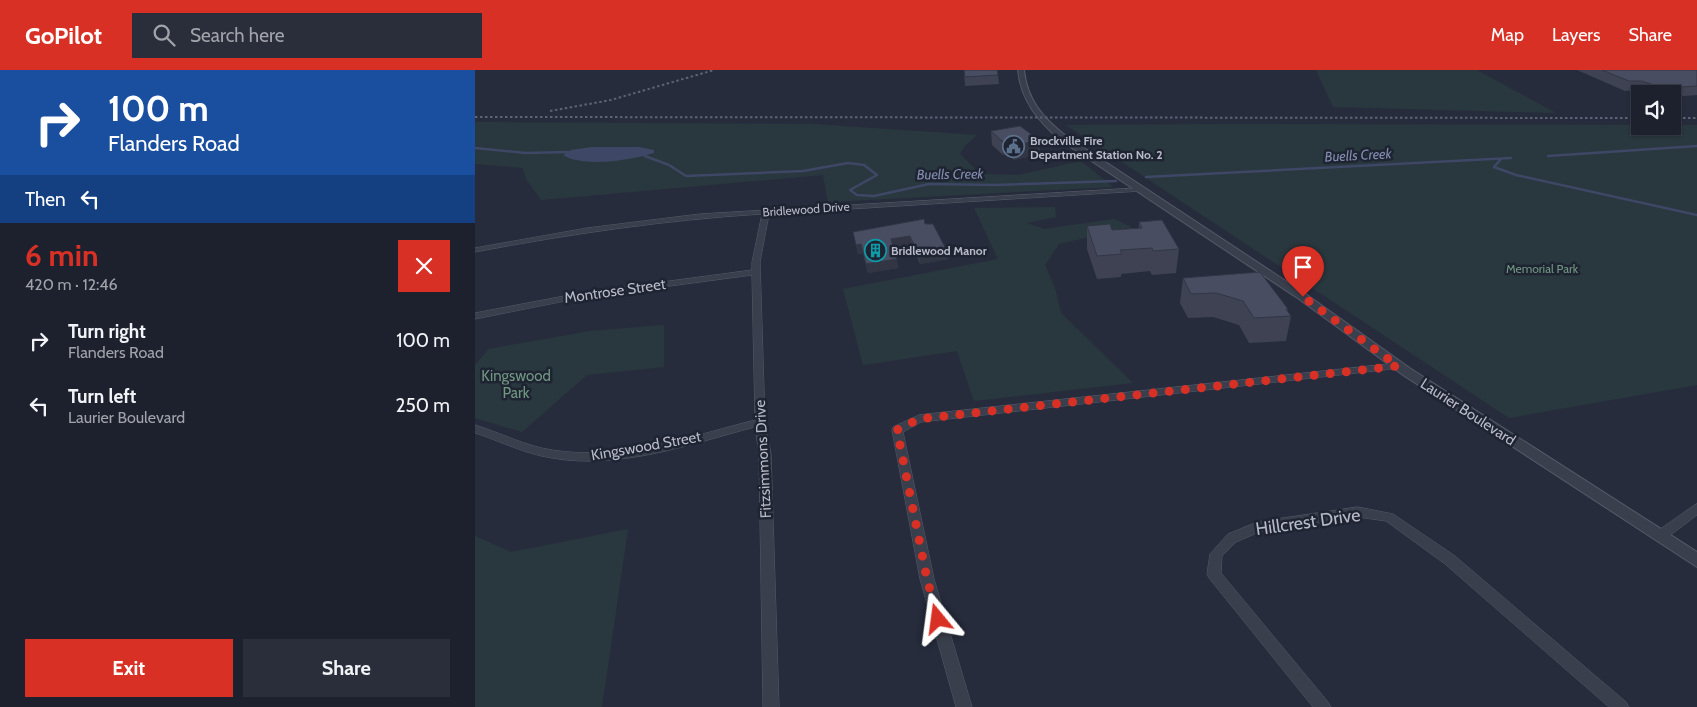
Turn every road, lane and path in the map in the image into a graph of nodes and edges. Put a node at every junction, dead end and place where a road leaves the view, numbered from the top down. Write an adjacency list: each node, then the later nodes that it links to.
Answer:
1 (1021, 70): 2 (street, Laurier Boulevard)
2 (1139, 190): 3 (street, Bridlewood Drive); 7 (street, Laurier Boulevard)
3 (766, 212): 4 (street, Bridlewood Drive); 5 (street, Fitzsimmons Drive)
4 (475, 250)
5 (757, 272): 6 (street, Montrose Street); 8 (street, Fitzsimmons Drive)
6 (475, 316)
7 (1398, 366): 11 (street, Laurier Boulevard); 14 (street)
8 (760, 422): 9 (street, Kingswood Street); 13 (street, Fitzsimmons Drive)
9 (475, 429)
10 (1697, 509): 11 (street)
11 (1660, 536): 12 (street, Laurier Boulevard)
12 (1697, 560)
13 (771, 707)
14 (964, 707)
15 (1323, 707): 16 (street, Hillcrest Drive)
16 (1621, 707)

